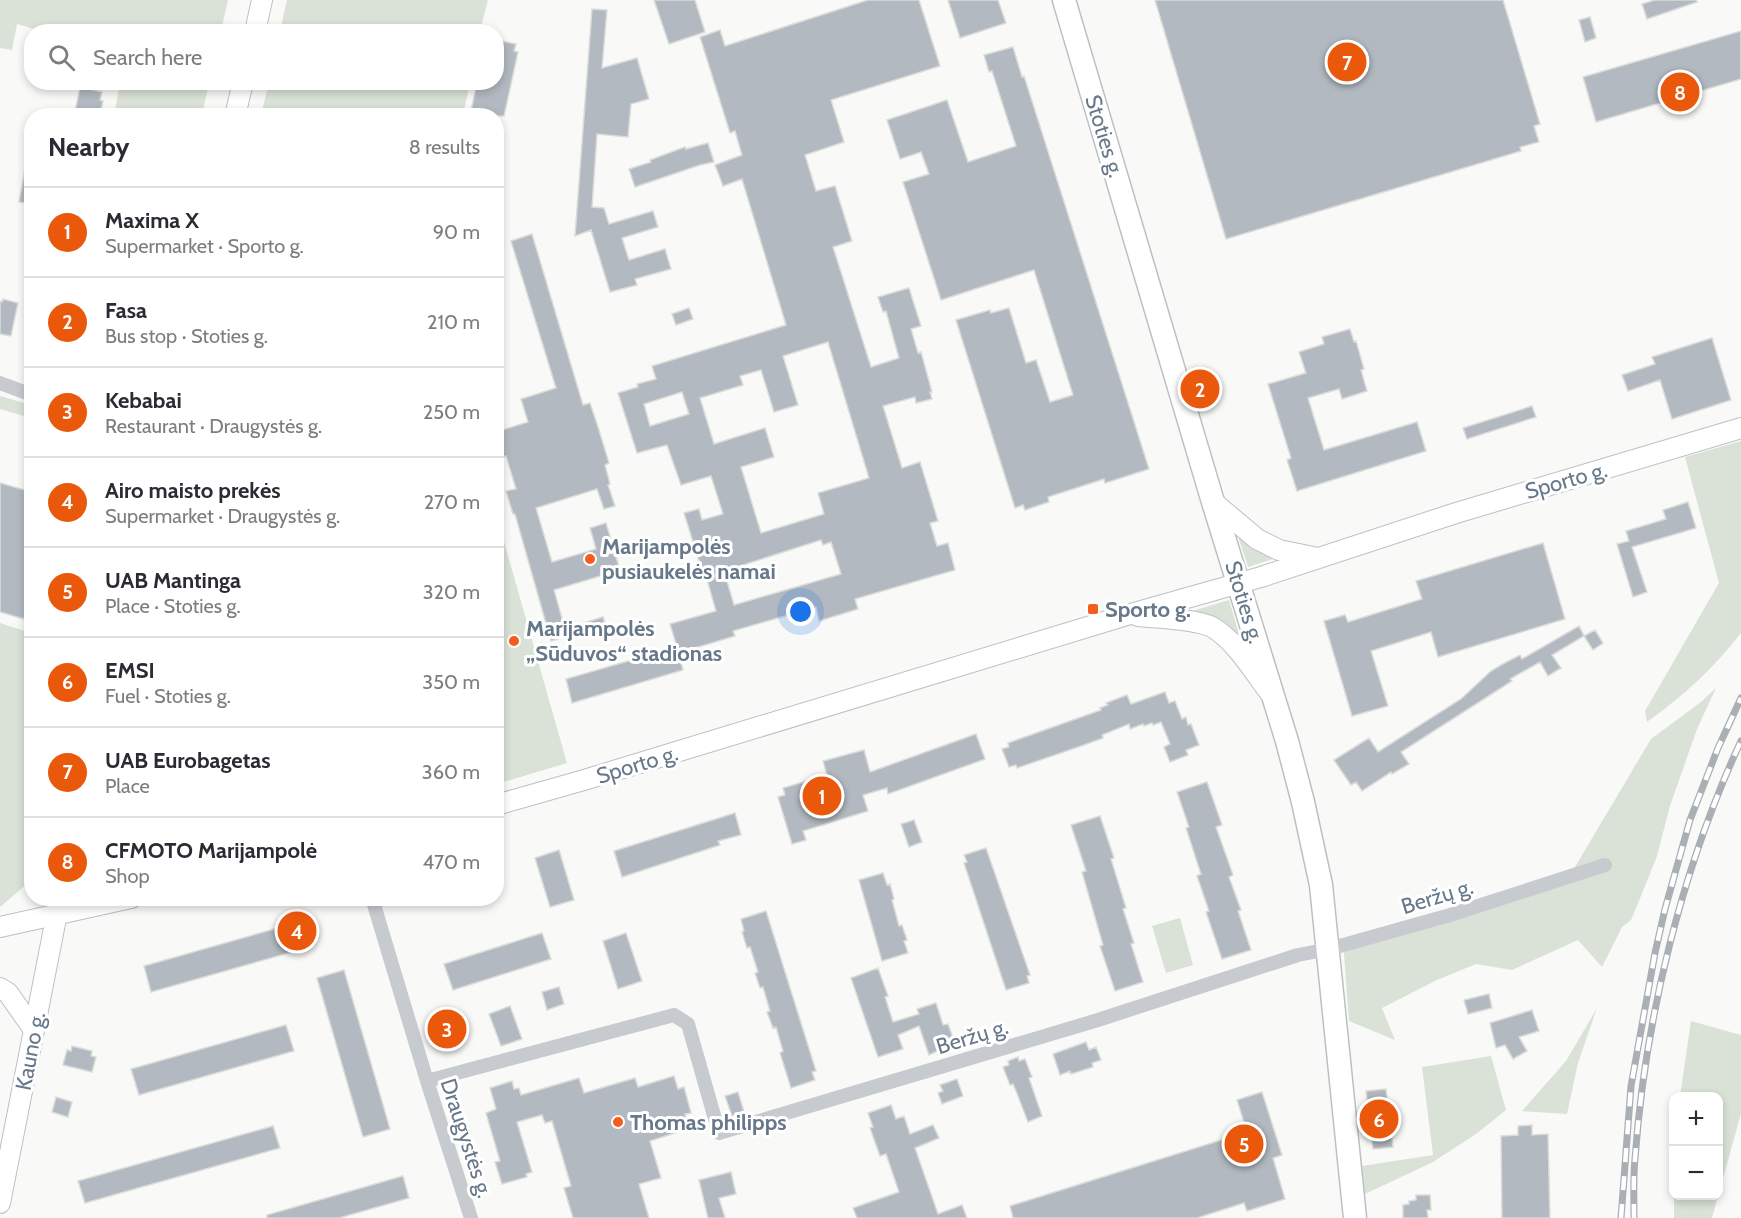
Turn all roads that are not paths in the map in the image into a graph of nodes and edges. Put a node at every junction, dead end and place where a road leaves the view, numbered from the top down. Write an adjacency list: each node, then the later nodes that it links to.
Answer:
1 (262, 0): 3 (street)
2 (1064, 0): 9 (main road, Stoties g.)
3 (257, 24)
4 (241, 90): 5 (street)
5 (238, 108)
6 (0, 383): 7 (street)
7 (24, 392)
8 (1741, 428): 10 (street, Sporto g.)
9 (1214, 502): 10 (street); 11 (main road, Stoties g.)
10 (1320, 558): 11 (street, Sporto g.)
11 (1239, 584): 12 (street, Sporto g.); 13 (main road, Stoties g.)
12 (1127, 615): 13 (street); 14 (street, Sporto g.)
13 (1274, 697): 19 (main road, Stoties g.)
14 (504, 803)
15 (1605, 865): 19 (street, Beržų g.)
16 (58, 906): 18 (street); 21 (street, Kauno g.)
17 (374, 906): 22 (street, Draugystės g.)
18 (0, 927)
19 (1329, 949): 22 (street, Beržų g.); 25 (main road, Stoties g.)
20 (0, 987): 21 (street)
21 (34, 1030): 23 (street, Kauno g.)
22 (427, 1081): 24 (street, Draugystės g.)
23 (0, 1203)
24 (471, 1218)
25 (1355, 1218)

